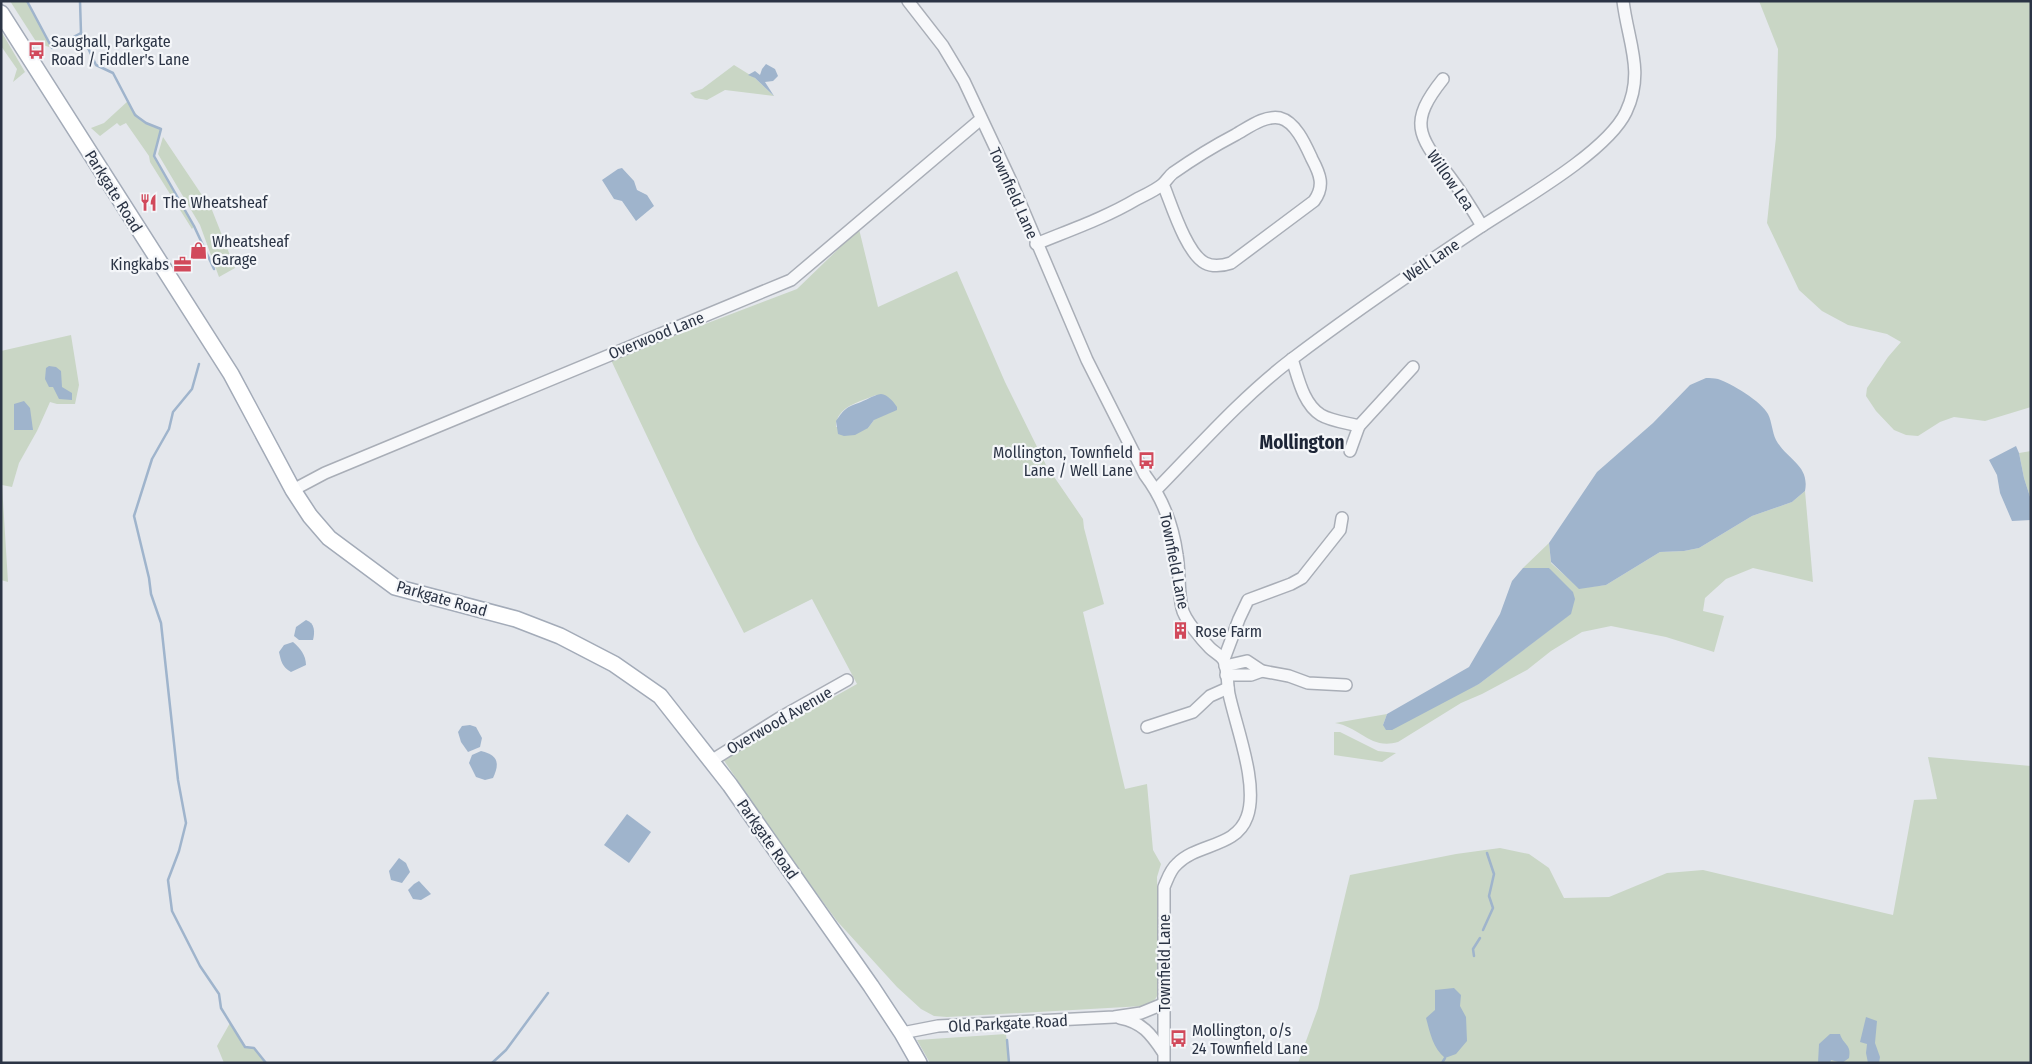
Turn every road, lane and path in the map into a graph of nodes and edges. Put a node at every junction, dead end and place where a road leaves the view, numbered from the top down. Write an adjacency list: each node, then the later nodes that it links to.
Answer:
1 (908, 1): 5 (street, Townfield Lane)
2 (1623, 1): 7 (street, Well Lane)
3 (1, 13): 13 (main road, Parkgate Road)
4 (1442, 79): 7 (street, Willow Lea)
5 (981, 120): 8 (street, Townfield Lane); 13 (street, Overwood Lane)
6 (1163, 184): 6 (street); 8 (street)
7 (1482, 226): 9 (street, Well Lane)
8 (1036, 244): 14 (street, Townfield Lane)
9 (1292, 359): 11 (street); 14 (street, Well Lane)
10 (1413, 367): 11 (street)
11 (1360, 426): 12 (street)
12 (1350, 451)
13 (293, 490): 21 (main road, Parkgate Road)
14 (1156, 490): 16 (street, Townfield Lane)
15 (1342, 518): 16 (street)
16 (1225, 667): 18 (street); 19 (street, Townfield Lane)
17 (847, 680): 21 (street, Overwood Avenue)
18 (1346, 685)
19 (1228, 688): 20 (street); 22 (street, Townfield Lane)
20 (1147, 727)
21 (711, 761): 24 (main road, Parkgate Road)
22 (1163, 1004): 23 (street, Old Parkgate Road); 25 (street, Townfield Lane)
23 (1114, 1017): 24 (street, Old Parkgate Road); 25 (street, Old Parkgate Road)
24 (902, 1032): 26 (main road, Parkgate Road)
25 (1164, 1058)
26 (919, 1063)

